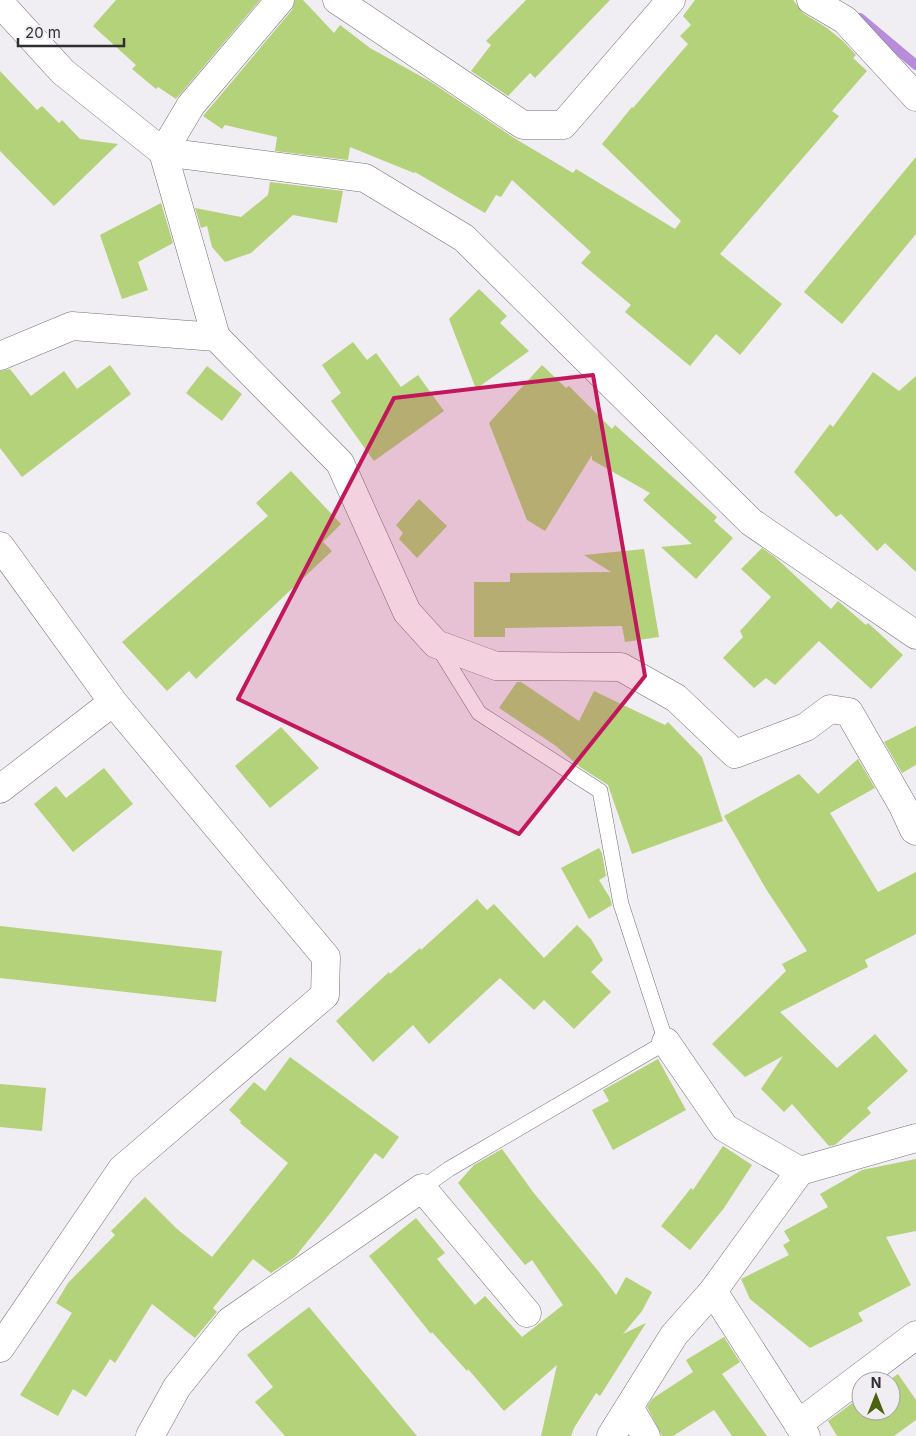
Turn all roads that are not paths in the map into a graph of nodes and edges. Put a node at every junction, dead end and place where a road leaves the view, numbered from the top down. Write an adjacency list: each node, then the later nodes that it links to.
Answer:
1 (280, 0): 7 (street)
2 (337, 0): 3 (street)
3 (672, 0)
4 (811, 0): 6 (street)
5 (0, 3): 7 (street)
6 (913, 88)
7 (163, 152): 8 (street); 11 (street)
8 (216, 337): 9 (street); 12 (street)
9 (0, 356)
10 (0, 546): 13 (street)
11 (916, 635)
12 (436, 644): 15 (street); 16 (lane)
13 (113, 702): 14 (street); 23 (street)
14 (0, 789)
15 (916, 831)
16 (666, 1042): 18 (street); 19 (lane)
17 (916, 1138): 18 (street)
18 (800, 1171): 20 (street)
19 (422, 1188): 21 (street); 26 (street)
20 (713, 1291): 24 (street); 25 (street)
21 (527, 1312)
22 (916, 1335): 25 (street)
23 (0, 1348)
24 (629, 1407): 27 (street); 28 (street)
25 (802, 1430)
26 (150, 1436)
27 (611, 1436)
28 (646, 1436)

